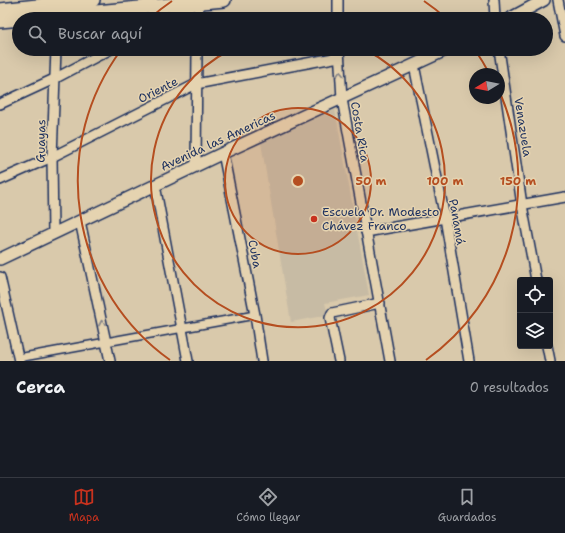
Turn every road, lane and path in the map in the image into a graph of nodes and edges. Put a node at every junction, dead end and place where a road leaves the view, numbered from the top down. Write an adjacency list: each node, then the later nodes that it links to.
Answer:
1 (94, 0): 8 (main road)
2 (224, 0): 7 (main road)
3 (338, 0): 13 (street)
4 (494, 0): 14 (street)
5 (544, 0): 15 (street)
6 (558, 0): 18 (street)
7 (199, 1): 8 (main road); 11 (street); 12 (street)
8 (60, 9): 9 (main road); 10 (main road)
9 (0, 10)
10 (45, 12)
11 (180, 12)
12 (198, 12)
13 (338, 12)
14 (495, 12)
15 (522, 12)
16 (12, 19): 17 (main road)
17 (0, 21)
18 (565, 36)
19 (56, 56): 27 (street, Guayas)
20 (98, 56): 27 (street)
21 (197, 56): 28 (street)
22 (325, 56): 28 (street, Oriente)
23 (339, 56): 29 (street, Costa Rica, one-way to 23)
24 (433, 56): 26 (street, Avenida las Americas)
25 (500, 56): 37 (street, Venazuela)
26 (414, 65): 29 (street, Avenida las Americas); 38 (street, Panamá)
27 (54, 79): 30 (street); 32 (street, Guayas)
28 (196, 84): 32 (street, Oriente); 33 (street)
29 (342, 98): 31 (street, Avenida las Americas); 40 (street, Costa Rica)
30 (0, 104)
31 (223, 153): 33 (street, Avenida las Americas); 46 (street, Cuba)
32 (52, 156): 34 (street, Oriente); 41 (street, Guayas)
33 (196, 166): 35 (street, Avenida las Americas)
34 (0, 180)
35 (155, 185): 39 (street, Avenida las Americas); 47 (street)
36 (565, 197): 37 (street)
37 (522, 205): 38 (street); 44 (street, Venazuela)
38 (445, 218): 40 (street); 56 (street, Panamá)
39 (80, 221): 41 (street, Avenida las Americas); 48 (street, one-way to 39)
40 (366, 232): 45 (street, Costa Rica)
41 (53, 234): 42 (street, Avenida las Americas)
42 (0, 259)
43 (0, 277): 50 (street)
44 (535, 277)
45 (380, 303): 54 (street); 55 (street, Costa Rica)
46 (255, 315): 47 (street); 53 (street, Cuba)
47 (182, 328): 48 (street); 52 (street)
48 (106, 342): 50 (street); 51 (street)
49 (548, 349): 57 (street)
50 (19, 360)
51 (110, 361)
52 (188, 361)
53 (262, 361)
54 (340, 361)
55 (390, 361)
56 (469, 361)
57 (550, 361)

